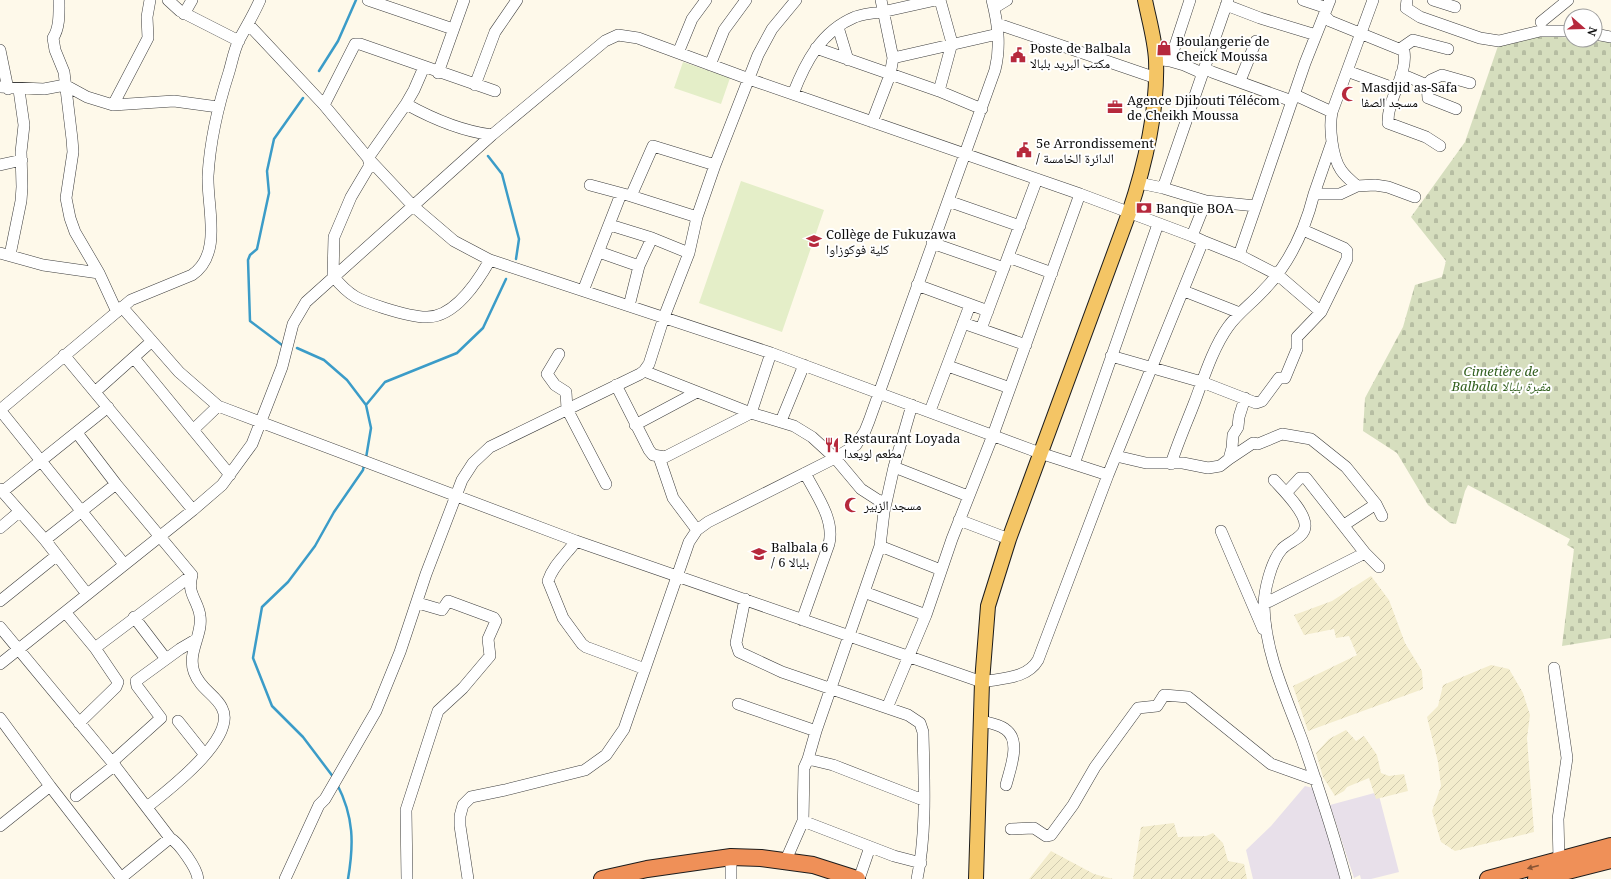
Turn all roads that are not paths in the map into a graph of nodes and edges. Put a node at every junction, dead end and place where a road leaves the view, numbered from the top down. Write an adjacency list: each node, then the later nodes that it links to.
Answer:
1 (59, 0): 59 (street)
2 (150, 0): 69 (street)
3 (168, 0): 28 (street)
4 (192, 0): 28 (street)
5 (260, 0): 30 (street)
6 (368, 0): 32 (street)
7 (464, 0): 32 (street)
8 (517, 0): 61 (street)
9 (706, 0): 44 (street)
10 (746, 0): 48 (street)
11 (796, 0): 56 (street)
12 (881, 0): 27 (street)
13 (936, 0): 27 (street)
14 (940, 0): 39 (street)
15 (1007, 0): 24 (street)
16 (1145, 0): 47 (main road)
17 (1190, 0): 47 (street)
18 (1303, 0): 26 (street)
19 (1373, 0): 35 (street)
20 (1407, 0): 34 (street)
21 (1432, 0): 25 (street)
22 (1568, 0): 29 (street)
23 (1227, 3): 36 (street); 52 (street)
24 (993, 4): 33 (street)
25 (1455, 7)
26 (1327, 8): 35 (street); 36 (street)
27 (883, 12): 31 (street); 45 (street)
28 (184, 14): 37 (street)
29 (1541, 22)
30 (249, 24): 37 (street); 70 (street)
31 (838, 27): 40 (street); 46 (street)
32 (453, 29): 51 (street)
33 (998, 29): 39 (street); 55 (street); 72 (street)
34 (1563, 31)
35 (1360, 33): 41 (street); 50 (street)
36 (1316, 35): 67 (street)
37 (239, 41): 71 (street)
38 (1256, 41): 57 (street)
39 (952, 43): 45 (street); 65 (street)
40 (816, 48): 46 (street); 66 (street)
41 (1400, 49): 42 (street); 53 (street)
42 (1448, 49)
43 (0, 50): 62 (street)
44 (678, 53): 48 (street); 76 (street)
45 (893, 58): 54 (street)
46 (848, 60): 54 (street)
47 (1163, 60): 52 (street); 55 (main road)
48 (710, 65): 56 (street)
49 (424, 68): 51 (street); 68 (street); 70 (street)
50 (1347, 70): 63 (street); 74 (street)
51 (438, 73): 61 (street)
52 (1202, 73): 57 (street); 88 (street)
53 (1401, 74): 60 (street); 63 (street)
54 (890, 75): 65 (street); 75 (street)
55 (1156, 78): 85 (main road)
56 (749, 80): 66 (street); 83 (street)
57 (1240, 82): 67 (street)
58 (1470, 83): 60 (street)
59 (65, 85): 62 (street); 69 (street); 114 (street)
60 (1428, 85): 73 (street)
61 (475, 86): 64 (street)
62 (9, 89): 81 (street)
63 (1396, 90): 78 (street)
64 (496, 91)
65 (939, 91): 72 (street)
66 (793, 94): 75 (street)
67 (1294, 98): 74 (street); 96 (street)
68 (406, 104): 76 (street); 80 (street)
69 (113, 105): 71 (street)
70 (324, 105): 80 (street)
71 (218, 107): 123 (street)
72 (982, 109): 79 (street)
73 (1456, 109)
74 (1332, 112): 77 (street)
75 (872, 122): 79 (street)
76 (492, 135): 95 (street)
77 (1332, 142): 87 (street); 90 (street)
78 (1440, 146)
79 (965, 154): 84 (street); 93 (street)
80 (368, 158): 95 (street); 117 (street)
81 (22, 160): 82 (street); 109 (street)
82 (0, 165)
83 (716, 165): 91 (street); 98 (street)
84 (1037, 179): 89 (street); 101 (street)
85 (1139, 183): 88 (street); 97 (main road)
86 (590, 185): 91 (street)
87 (1357, 186): 90 (street); 92 (street)
88 (1163, 188): 94 (street)
89 (1080, 194): 97 (street); 115 (street)
90 (1314, 194): 102 (street)
91 (626, 195): 98 (street); 100 (street)
92 (1415, 197)
93 (948, 201): 101 (street); 106 (street)
94 (1206, 201): 96 (street); 103 (street)
95 (413, 206): 111 (street); 117 (street)
96 (1256, 206): 110 (street)
97 (1129, 214): 99 (street); 161 (main road)
98 (697, 217): 108 (street)
99 (1158, 224): 103 (street); 135 (street)
100 (610, 225): 104 (street); 107 (street)
101 (1020, 226): 112 (street)
102 (1303, 230): 116 (street); 125 (street)
103 (1192, 236): 105 (street)
104 (652, 238): 108 (street); 113 (street)
105 (1203, 241): 110 (street); 120 (street)
106 (932, 243): 112 (street); 118 (street)
107 (600, 252): 113 (street); 119 (street)
108 (689, 252): 127 (street)
109 (5, 254): 114 (street)
110 (1239, 255): 116 (street)
111 (490, 260): 117 (street); 119 (street)
112 (1006, 263): 115 (street); 124 (street)
113 (639, 266): 122 (street)
114 (99, 273): 123 (street)
115 (1052, 273): 131 (street)
116 (1278, 275): 125 (street); 126 (street)
117 (332, 276): 156 (street)
118 (917, 285): 121 (street); 146 (street)
119 (583, 291): 122 (street)
120 (1184, 291): 126 (street); 139 (street)
121 (970, 305): 124 (street); 128 (street)
122 (629, 306): 127 (street)
123 (120, 309): 130 (street); 134 (street)
124 (988, 311): 129 (street)
125 (1321, 312): 147 (street)
126 (1240, 313): 141 (street)
127 (664, 317): 132 (street); 140 (street)
128 (963, 323): 129 (street); 138 (street)
129 (981, 330): 131 (street)
130 (152, 342): 136 (street); 149 (street)
131 (1026, 345): 143 (street)
132 (771, 353): 137 (street); 154 (street)
133 (559, 354): 151 (street)
134 (64, 355): 144 (street); 152 (street)
135 (1111, 356): 139 (street); 167 (street)
136 (134, 358): 144 (street); 158 (street)
137 (804, 365): 146 (street); 155 (street)
138 (948, 366): 143 (street); 153 (street)
139 (1152, 367): 141 (street); 162 (street)
140 (644, 371): 142 (street); 145 (street)
141 (1202, 382): 147 (street); 168 (street)
142 (616, 385): 151 (street); 157 (street)
143 (1010, 388): 160 (street)
144 (96, 391): 150 (street)
145 (697, 392): 154 (street); 157 (street)
146 (878, 393): 148 (street); 164 (street)
147 (1245, 398): 165 (street)
148 (912, 405): 153 (street); 169 (street)
149 (218, 406): 156 (street); 158 (street)
150 (108, 407): 159 (street); 182 (street)
151 (567, 409): 175 (street); 178 (street)
152 (0, 410): 166 (street)
153 (930, 411): 160 (street)
154 (751, 412): 155 (street); 163 (street)
155 (781, 421): 164 (street)
156 (262, 422): 172 (street); 178 (street)
157 (635, 425): 163 (street)
158 (193, 430): 172 (street)
159 (77, 433): 166 (street); 174 (street)
160 (993, 435): 161 (street); 179 (street)
161 (1040, 453): 167 (street); 192 (main road)
162 (1116, 456): 168 (street); 171 (street)
163 (659, 457): 189 (street)
164 (835, 458): 170 (street); 180 (street)
165 (1229, 458): 168 (street); 181 (street)
166 (41, 459): 176 (street); 184 (street)
167 (1074, 464): 171 (street)
168 (1171, 464)
169 (894, 466): 179 (street); 180 (street)
170 (805, 473): 189 (street); 212 (street)
171 (1108, 474): 224 (street)
172 (230, 476): 182 (street)
173 (1274, 480): 177 (street)
174 (116, 484): 184 (street); 191 (street)
175 (606, 484)
176 (1, 491): 183 (street)
177 (1286, 493): 187 (street); 208 (street)
178 (455, 496): 194 (street); 207 (street)
179 (968, 496): 186 (street)
180 (886, 502): 195 (street)
181 (1376, 504): 185 (street); 187 (street)
182 (194, 510): 191 (street)
183 (19, 512): 188 (street); 193 (street)
184 (82, 512): 193 (street); 198 (street)
185 (1382, 516)
186 (959, 520): 192 (street); 200 (street)
187 (1344, 525): 196 (street)
188 (0, 528)
189 (697, 530): 201 (street)
190 (1221, 531): 214 (street)
191 (160, 536): 198 (street); 202 (street)
192 (1009, 539): 224 (main road)
193 (45, 540): 197 (street)
194 (576, 540): 201 (street); 223 (street)
195 (880, 546): 200 (street); 203 (street)
196 (1365, 553): 199 (street); 208 (street)
197 (56, 556): 204 (street); 206 (street)
198 (124, 564): 204 (street)
199 (1379, 567)
200 (941, 570): 210 (street)
201 (676, 574): 205 (street); 223 (street)
202 (192, 575): 211 (street); 216 (street)
203 (864, 592): 210 (street); 215 (street)
204 (87, 594): 209 (street)
205 (745, 599): 212 (street); 225 (street)
206 (0, 601)
207 (418, 603): 256 (street); 257 (street)
208 (1264, 604): 214 (street)
209 (66, 613): 217 (street); 218 (street)
210 (926, 614): 219 (street)
211 (134, 617): 217 (street); 220 (street)
212 (802, 620): 215 (street)
213 (0, 627): 218 (street)
214 (1266, 634): 236 (street)
215 (849, 636): 219 (street); 225 (street)
216 (197, 639): 220 (street); 233 (street)
217 (95, 648): 231 (street)
218 (18, 650): 221 (street); 231 (street)
219 (909, 657): 224 (street); 227 (street)
220 (166, 659): 235 (street)
221 (0, 664)
222 (1554, 668): 249 (street)
223 (645, 669): 258 (street)
224 (982, 682): 230 (main road)
225 (832, 688): 227 (street); 232 (street)
226 (738, 704): 232 (street)
227 (887, 708): 240 (street)
228 (0, 718): 238 (street)
229 (178, 721): 233 (street)
230 (981, 721): 237 (street); 263 (main road)
231 (79, 723): 235 (street)
232 (816, 730): 234 (street)
233 (205, 755): 241 (street)
234 (808, 759): 240 (street); 242 (street)
235 (114, 763): 239 (street); 241 (street)
236 (1316, 780): 244 (street); 264 (street)
237 (1006, 785)
238 (50, 786): 243 (street); 254 (street)
239 (76, 796)
240 (923, 800): 252 (street)
241 (147, 807): 245 (street)
242 (803, 821): 247 (street); 251 (street)
243 (0, 826)
244 (1011, 829)
245 (170, 838): 254 (street); 255 (street)
246 (1611, 846): 249 (highway)
247 (870, 847): 252 (street); 261 (street)
248 (732, 857): 251 (highway); 259 (highway); 260 (street)
249 (1559, 860): 265 (highway, one-way to 265)
250 (1611, 860): 253 (highway)
251 (785, 862): 261 (highway)
252 (921, 863): 262 (street)
253 (1576, 874): 266 (highway)
254 (121, 878)
255 (198, 879)
256 (285, 879)
257 (407, 879)
258 (468, 879)
259 (602, 879)
260 (731, 879)
261 (858, 879)
262 (918, 879)
263 (976, 879)
264 (1346, 879)
265 (1488, 879)
266 (1536, 879)

